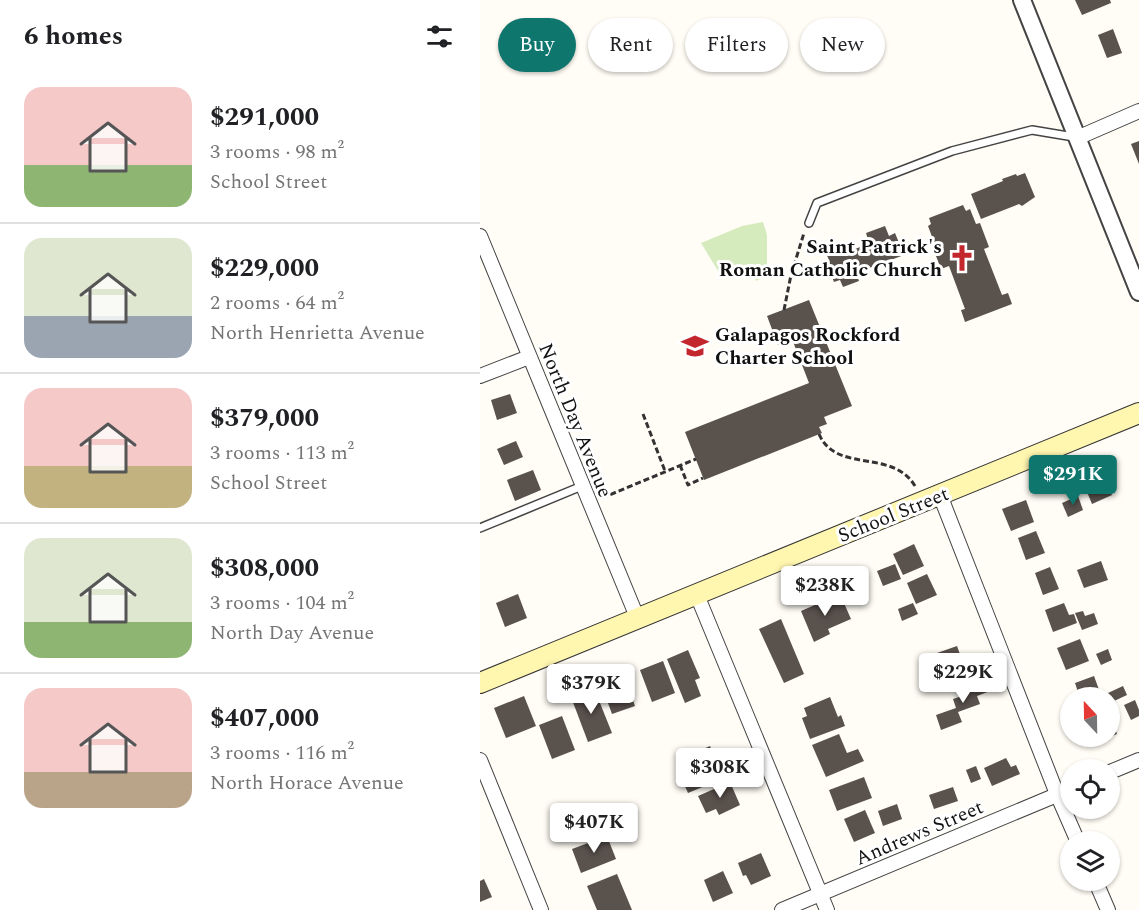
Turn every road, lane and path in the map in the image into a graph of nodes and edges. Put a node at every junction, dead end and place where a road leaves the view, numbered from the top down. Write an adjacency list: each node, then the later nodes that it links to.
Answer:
1 (1022, 0): 3 (street)
2 (1139, 111): 3 (street)
3 (1077, 138): 4 (lane); 6 (street)
4 (809, 223): 7 (path)
5 (480, 236): 8 (street, North Day Avenue)
6 (1139, 292)
7 (784, 309)
8 (528, 357): 9 (street); 17 (street, North Day Avenue)
9 (480, 376)
10 (1139, 413): 19 (main road, School Street)
11 (643, 414): 15 (path)
12 (819, 434): 18 (path)
13 (696, 459): 14 (path)
14 (680, 465): 15 (path); 16 (path)
15 (665, 471): 20 (path)
16 (703, 478)
17 (582, 486): 20 (street, North Day Avenue); 21 (lane)
18 (915, 486)
19 (940, 495): 22 (main road, School Street); 29 (street)
20 (589, 503): 23 (street, North Day Avenue)
21 (480, 528)
22 (697, 595): 23 (main road, School Street); 32 (street)
23 (637, 617): 24 (main road, School Street)
24 (480, 683)
25 (480, 760): 33 (street)
26 (1139, 760): 27 (street)
27 (1120, 768)
28 (1060, 793): 29 (street, Andrews Street)
29 (1057, 794): 30 (street); 32 (street, Andrews Street)
30 (1073, 831)
31 (1100, 891): 36 (street)
32 (821, 894): 34 (street, Andrews Street); 35 (street)
33 (541, 910)
34 (782, 910)
35 (827, 910)
36 (1108, 910)

